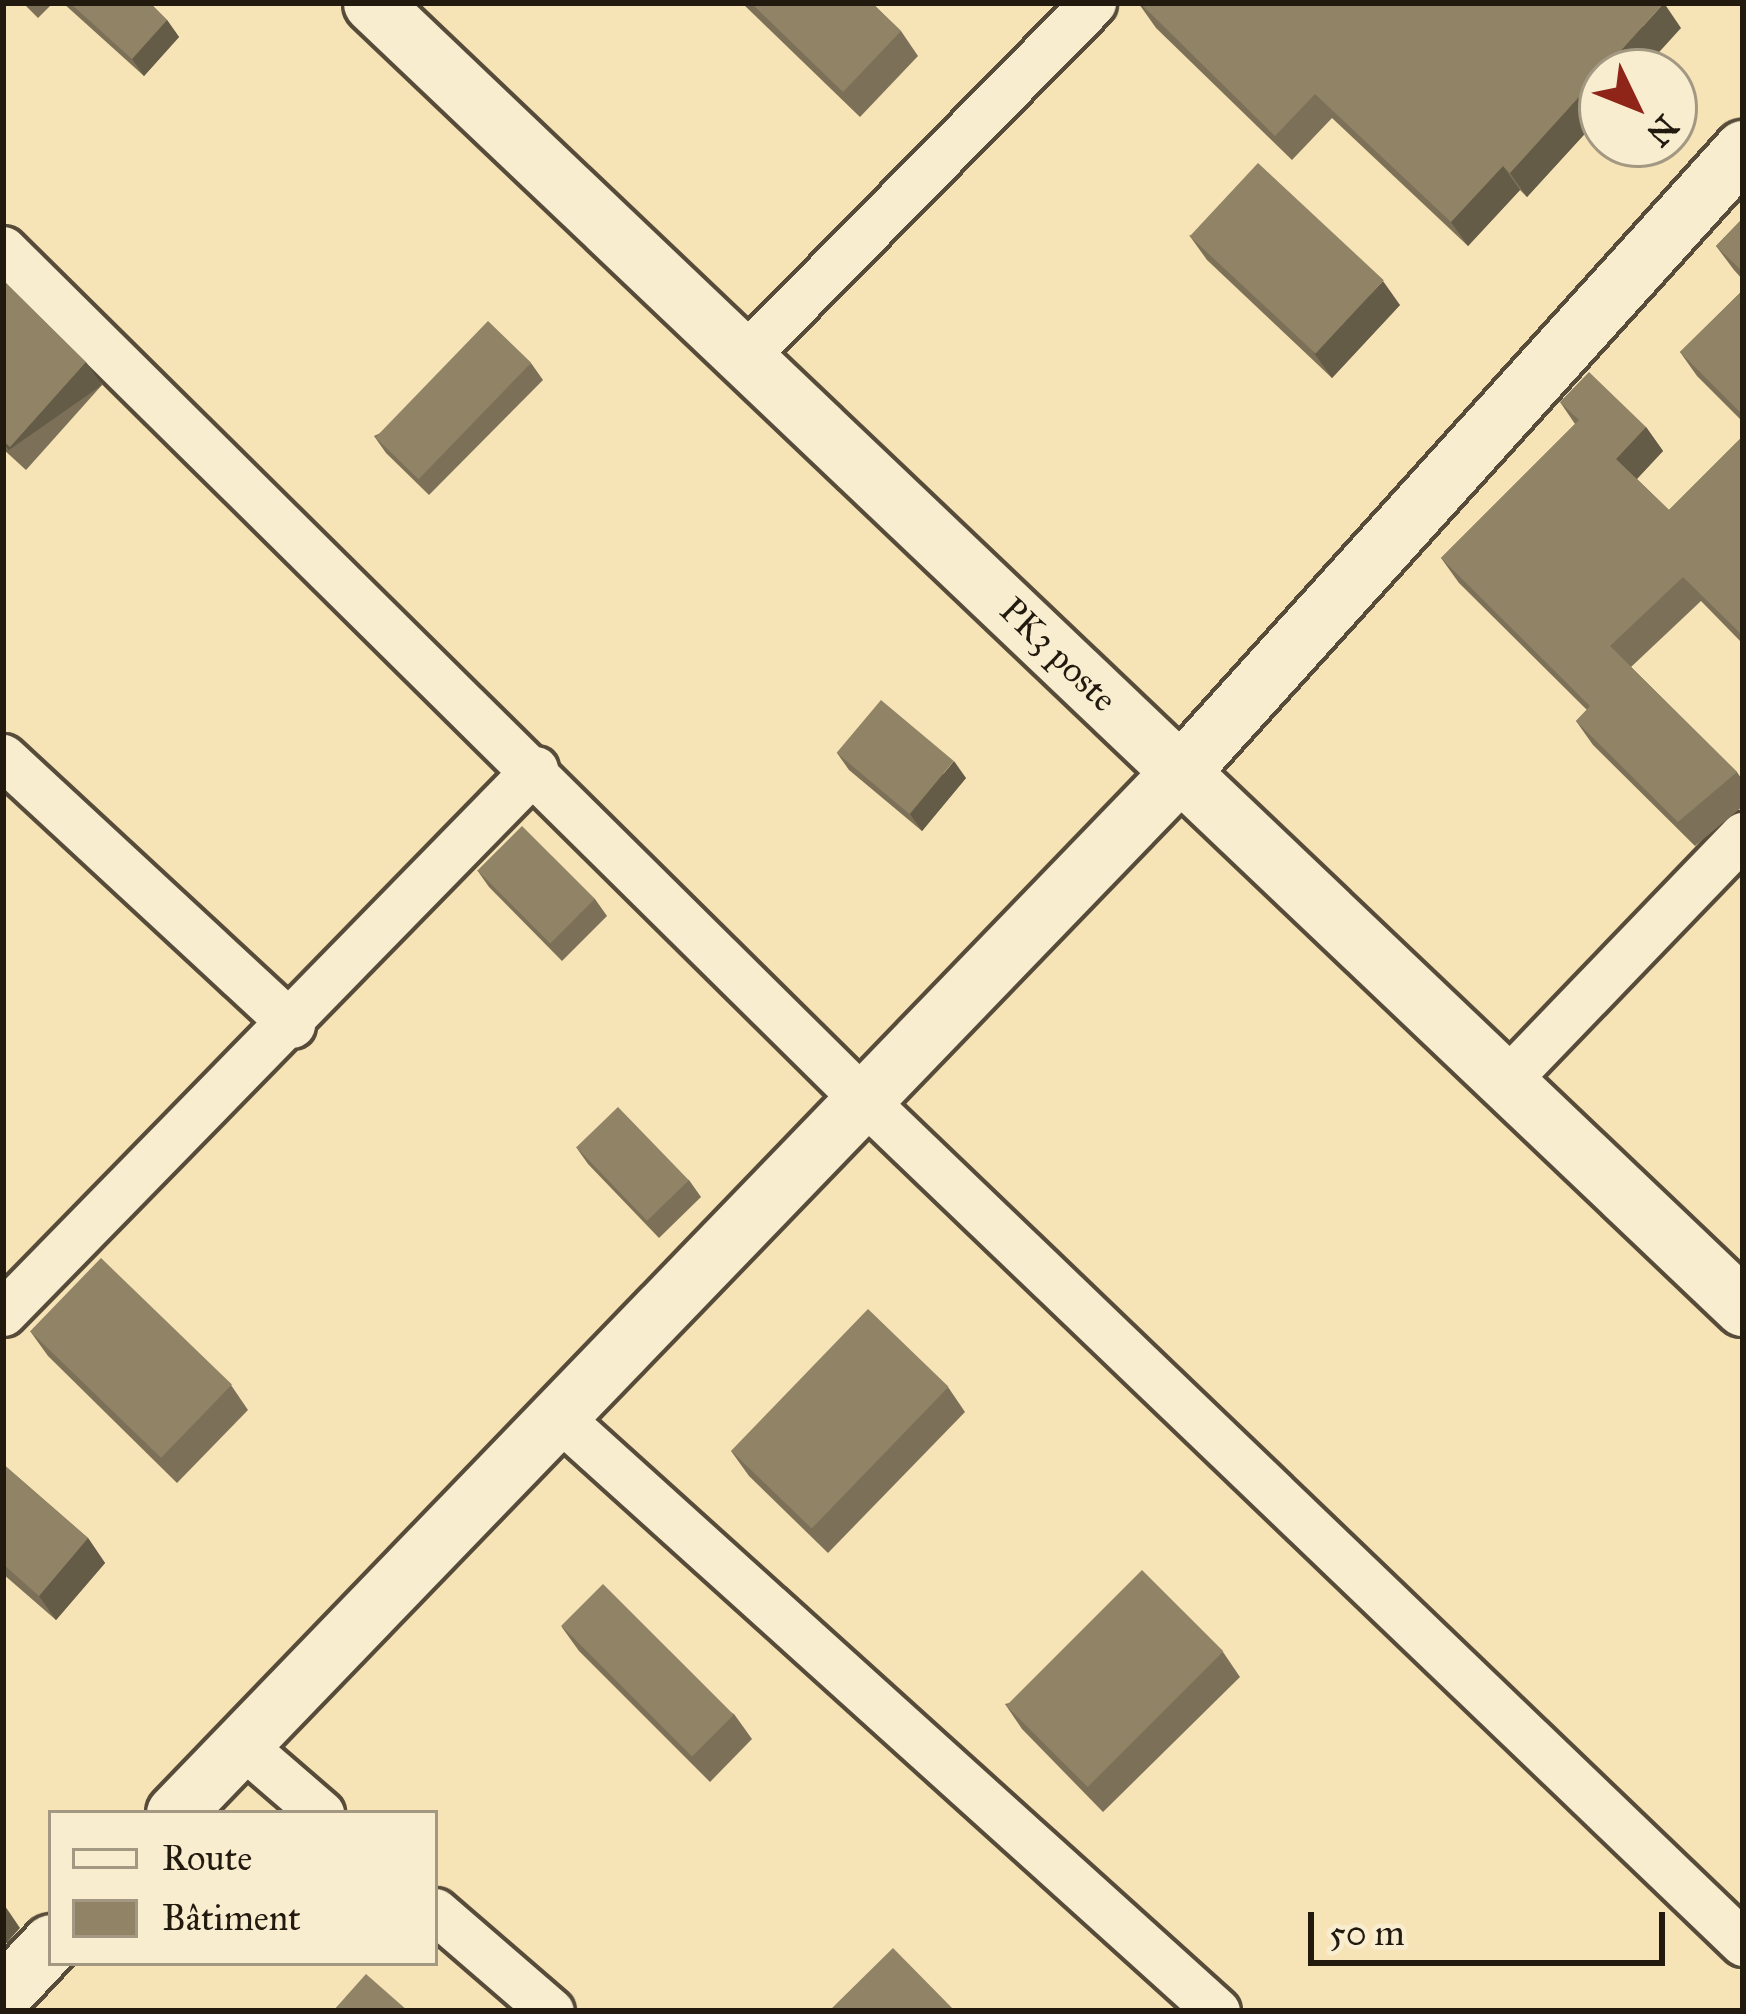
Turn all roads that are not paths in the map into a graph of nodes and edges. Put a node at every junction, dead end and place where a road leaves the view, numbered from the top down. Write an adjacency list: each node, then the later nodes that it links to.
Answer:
1 (1093, 3): 5 (street)
2 (382, 6): 5 (street, PK3 poste)
3 (1743, 149): 8 (street)
4 (3, 249): 7 (street)
5 (744, 356): 8 (street, PK3 poste)
6 (3, 757): 10 (street)
7 (535, 770): 10 (street); 12 (street)
8 (1180, 772): 11 (street, PK3 poste); 12 (street)
9 (1743, 835): 11 (street)
10 (292, 1025): 14 (street)
11 (1505, 1082): 13 (street, PK3 poste)
12 (866, 1102): 15 (street); 20 (street)
13 (1743, 1307)
14 (3, 1313)
15 (560, 1418): 16 (street); 24 (street)
16 (241, 1744): 17 (street); 18 (street)
17 (178, 1810)
18 (318, 1810)
19 (438, 1914): 23 (street)
20 (1743, 1943)
21 (48, 1946): 22 (street)
22 (3, 1994)
23 (551, 2011)
24 (1217, 2011)

